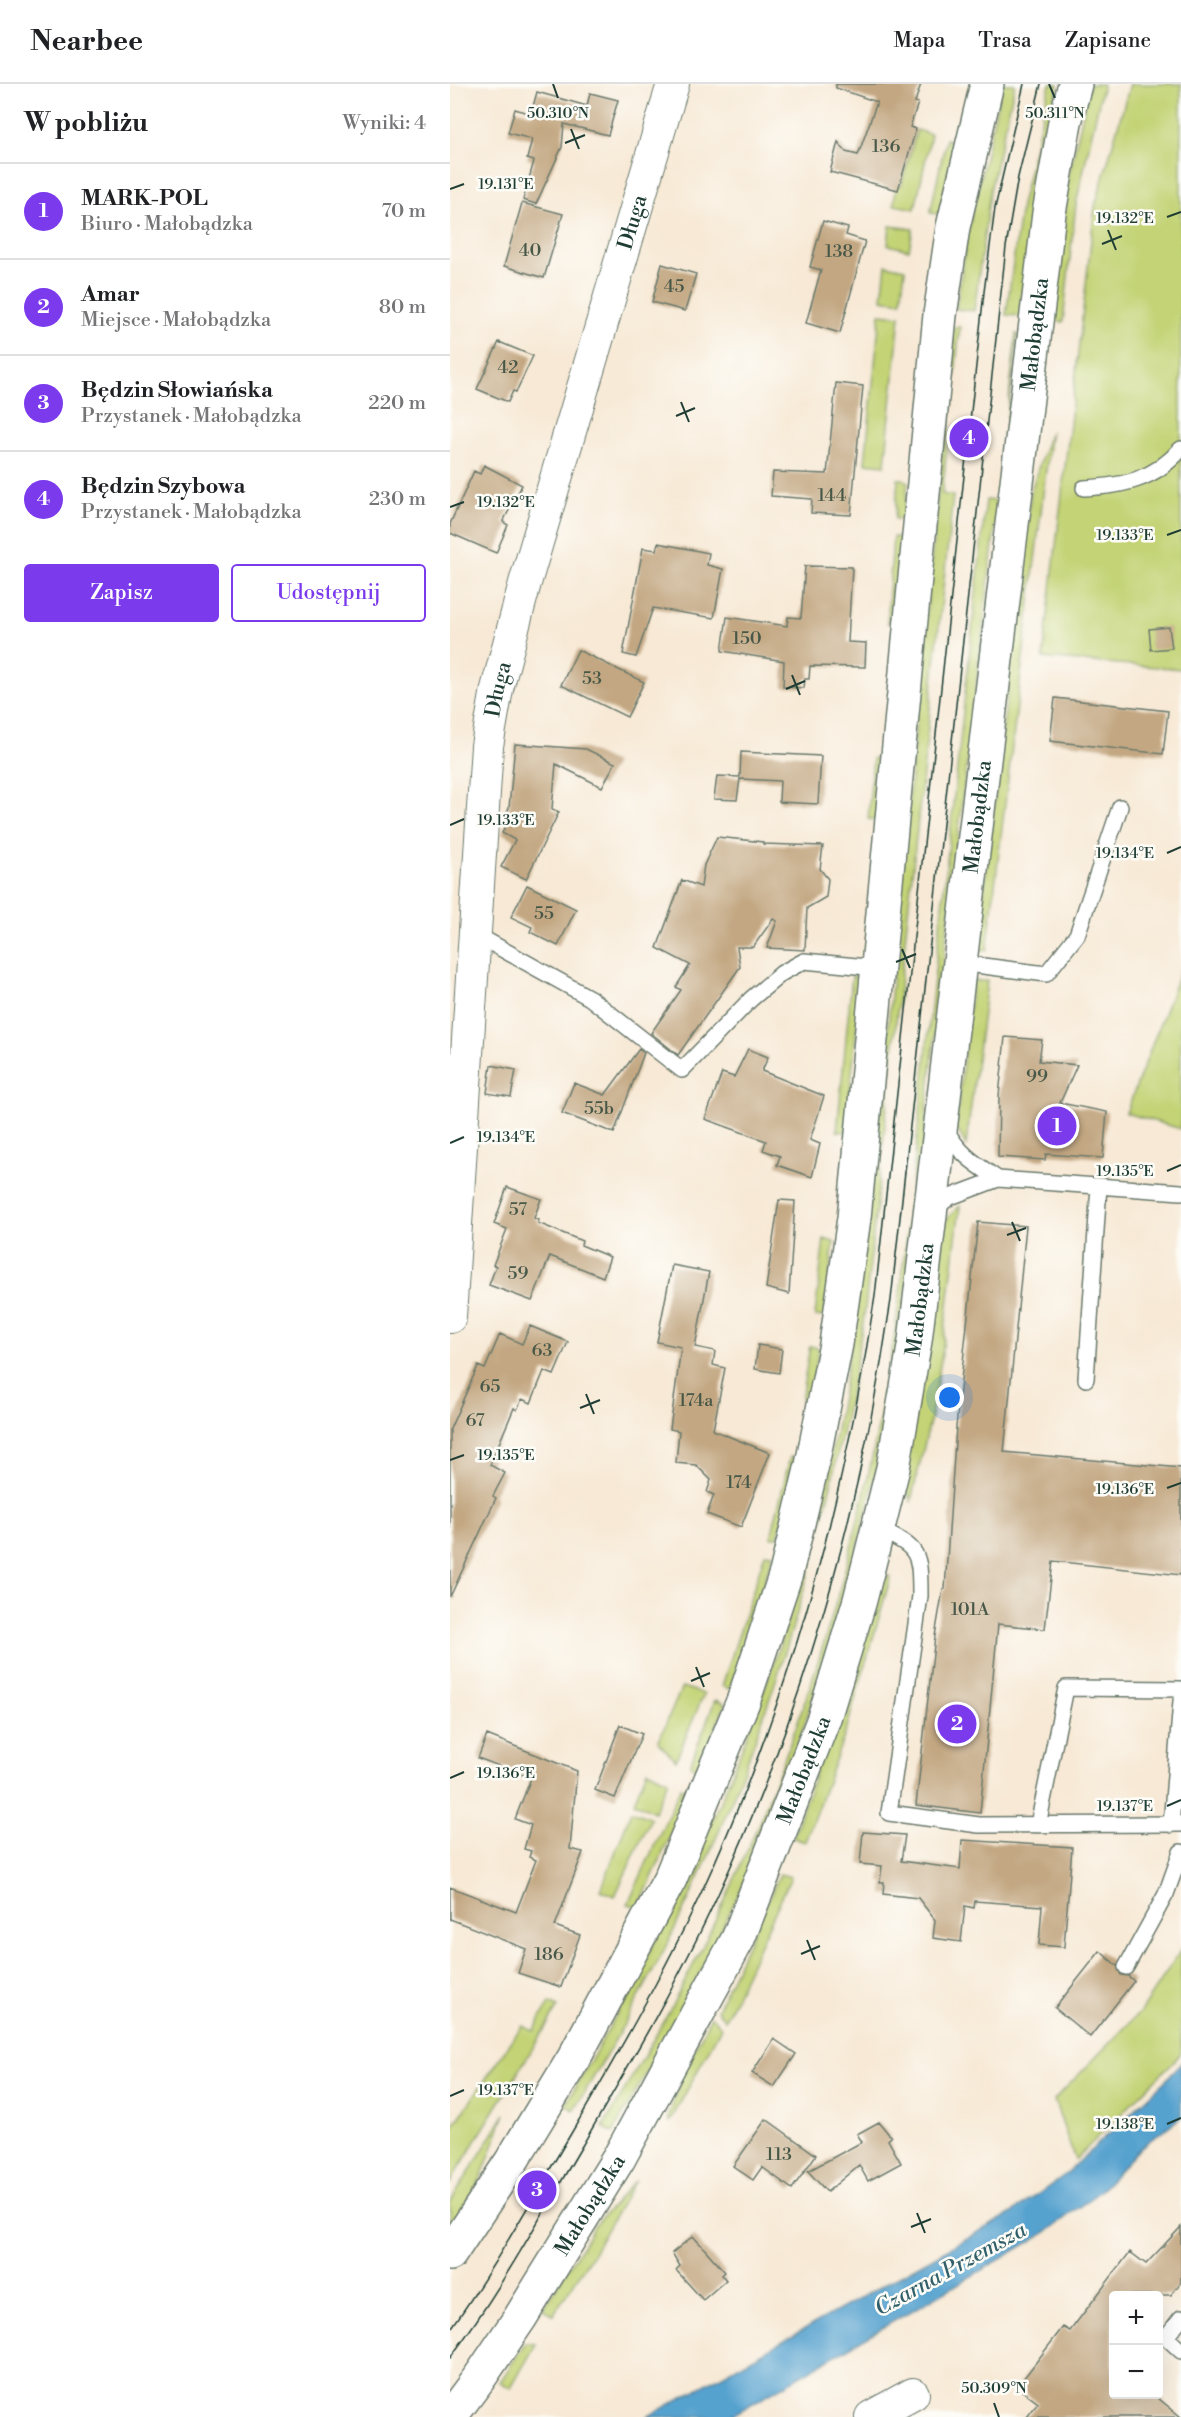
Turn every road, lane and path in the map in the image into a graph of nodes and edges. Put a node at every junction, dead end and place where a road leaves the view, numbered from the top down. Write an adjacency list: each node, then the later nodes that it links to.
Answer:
1 (673, 84): 7 (street, Długa)
2 (987, 84): 9 (street)
3 (1075, 84): 8 (street, Małobądzka)
4 (1181, 449): 5 (lane)
5 (1084, 488)
6 (1120, 807): 8 (lane)
7 (475, 934): 9 (lane); 15 (street, Długa)
8 (960, 963): 10 (street, Małobądzka)
9 (878, 968): 24 (street)
10 (942, 1121): 11 (lane); 14 (street, Małobądzka)
11 (998, 1179): 12 (lane); 14 (lane)
12 (1100, 1186): 13 (lane); 16 (lane)
13 (1181, 1192)
14 (932, 1211): 17 (street, Małobądzka)
15 (450, 1317)
16 (1086, 1379)
17 (878, 1529): 20 (lane); 28 (street, Małobądzka)
18 (1181, 1689): 20 (lane)
19 (1181, 1701): 21 (lane)
20 (1038, 1825): 21 (lane)
21 (1176, 1825)
22 (1181, 1852): 23 (lane)
23 (1126, 1967)
24 (450, 2254)
25 (1181, 2318): 26 (lane)
26 (1181, 2351)
27 (913, 2394): 29 (street)
28 (456, 2402)
29 (871, 2417)

